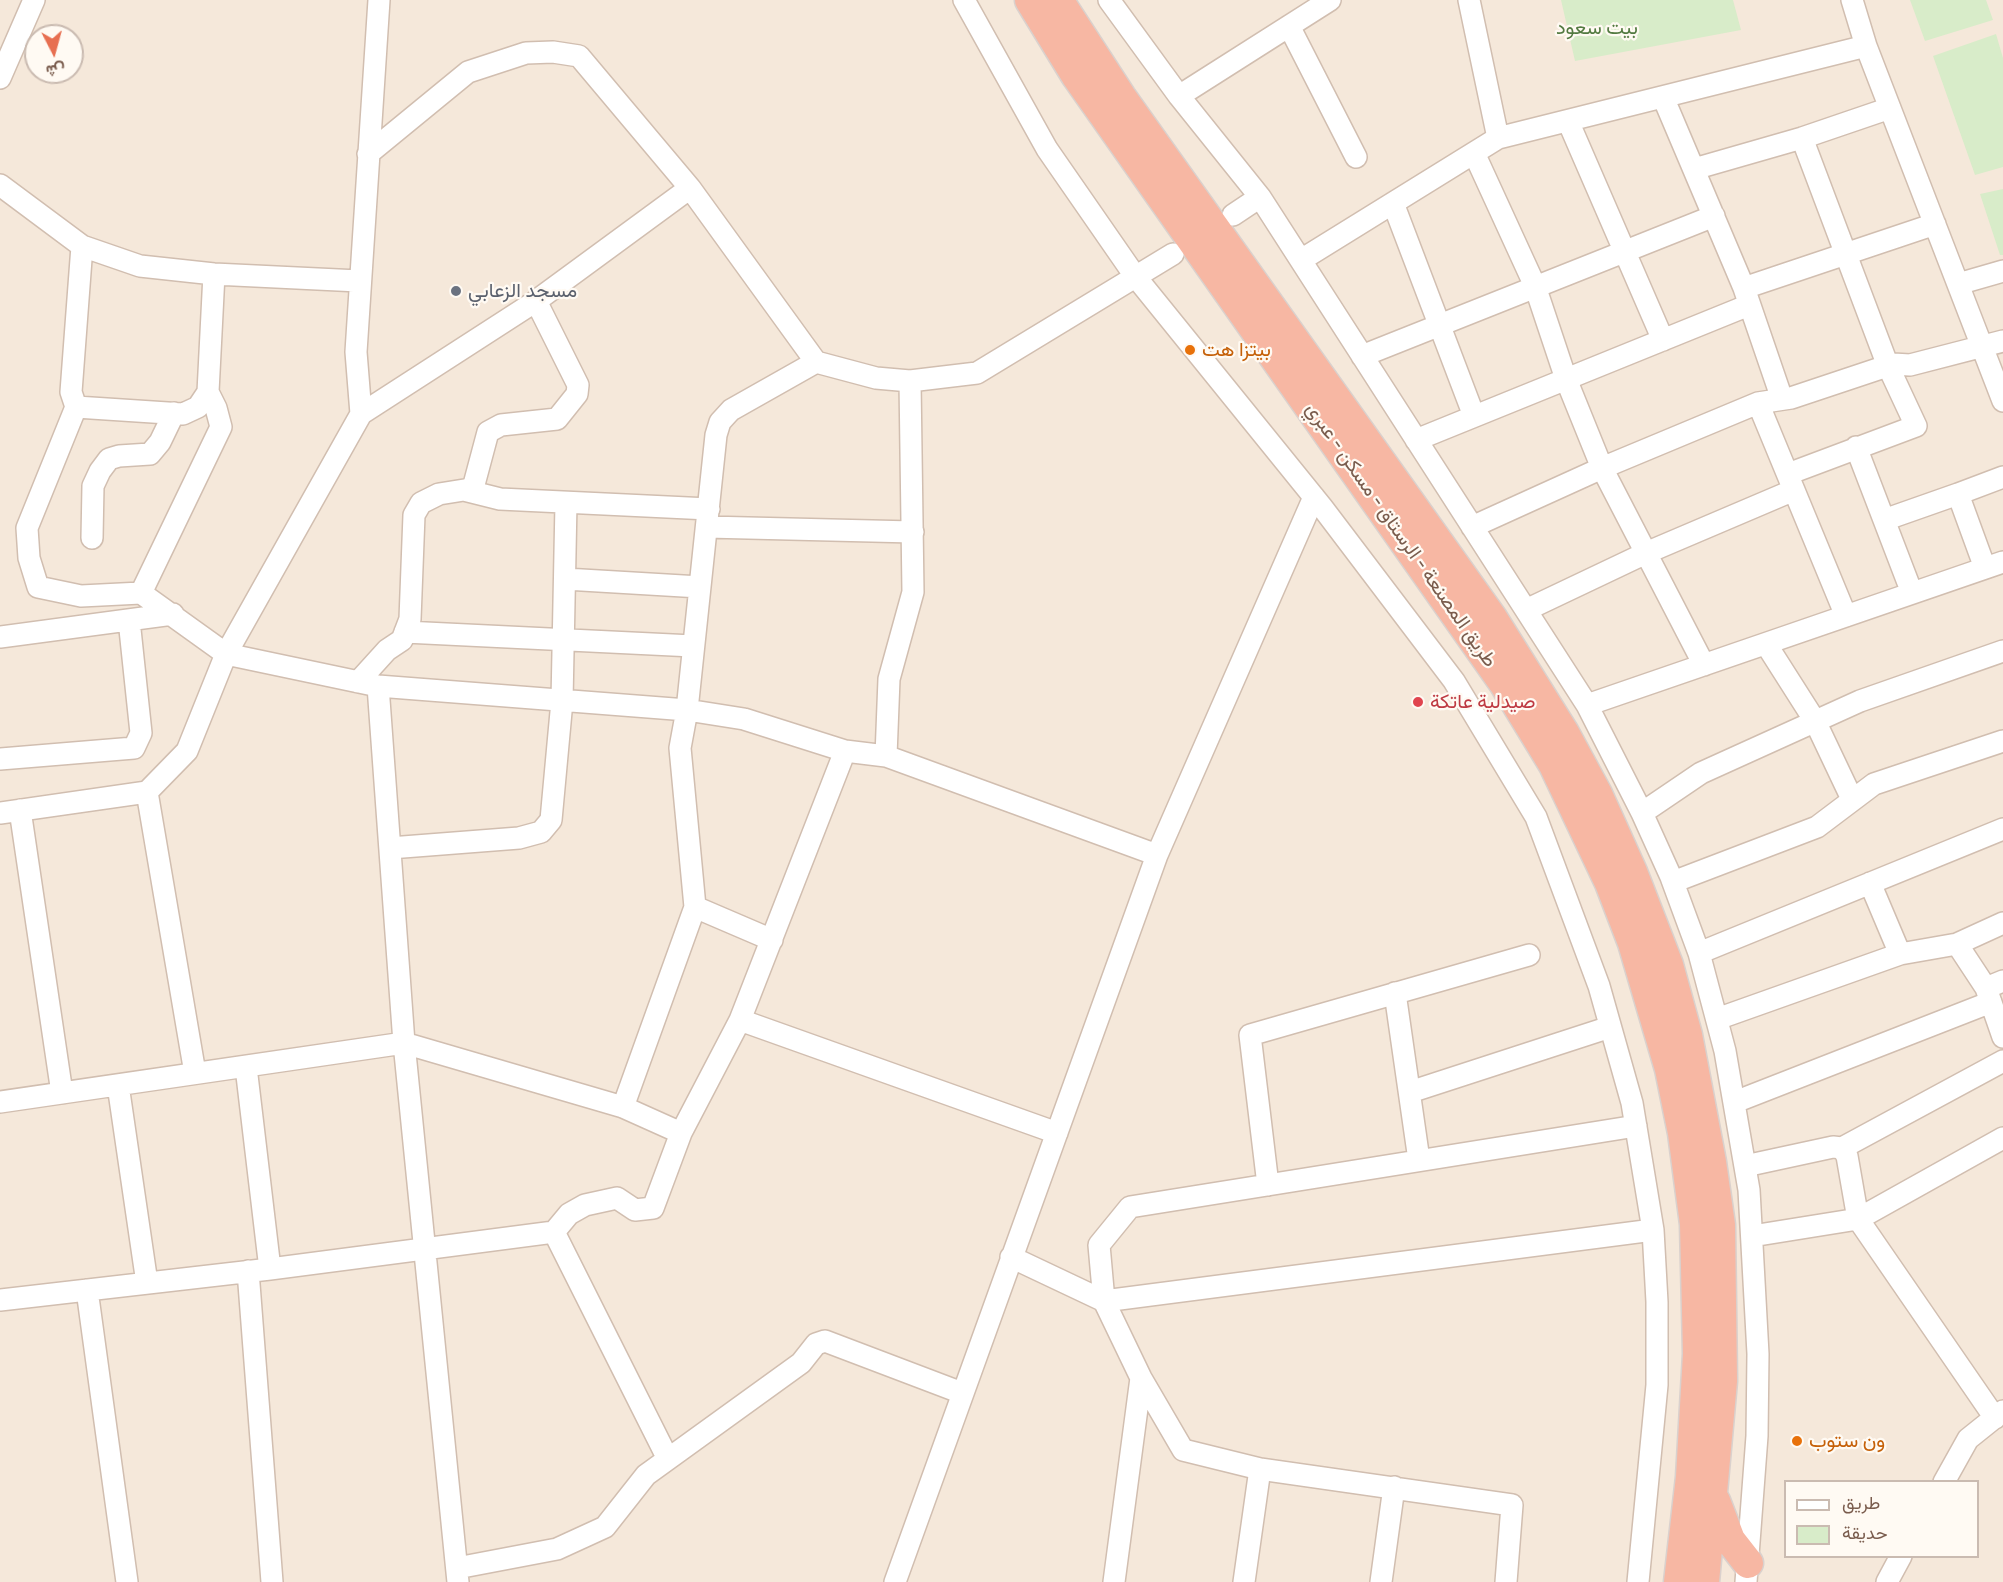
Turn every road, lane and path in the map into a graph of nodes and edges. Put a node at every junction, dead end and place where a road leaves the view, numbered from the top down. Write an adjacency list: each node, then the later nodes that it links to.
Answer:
1 (34, 0): 12 (street)
2 (379, 0): 20 (street)
3 (964, 0): 37 (street)
4 (1030, 0): 172 (highway, طريق المصنعة - الرستاق - مسكن - عبري)
5 (1058, 0): 160 (highway, طريق المصنعة - الرستاق - مسكن - عبري)
6 (1109, 0): 13 (street)
7 (1330, 0): 10 (street)
8 (1469, 0): 17 (street)
9 (1852, 0): 11 (street)
10 (1289, 26): 13 (street); 21 (street)
11 (1866, 46): 14 (street); 15 (street)
12 (0, 78)
13 (1179, 96): 25 (street)
14 (1663, 97): 16 (street); 22 (street)
15 (1890, 108): 18 (street); 29 (street)
16 (1568, 121): 17 (street); 31 (street)
17 (1498, 138): 19 (street)
18 (1802, 138): 22 (street); 33 (street)
19 (1474, 153): 26 (street); 40 (street)
20 (368, 154): 24 (street); 38 (street)
21 (1356, 157)
22 (1694, 169): 28 (street)
23 (0, 185): 30 (street)
24 (690, 188): 42 (street); 48 (street)
25 (1260, 197): 27 (street); 34 (street)
26 (1393, 203): 34 (street); 43 (street)
27 (1233, 215)
28 (1714, 216): 31 (street); 41 (street)
29 (1935, 224): 33 (street); 39 (street)
30 (82, 246): 36 (street); 56 (street)
31 (1624, 250): 40 (street); 44 (street)
32 (1173, 254): 37 (street)
33 (1846, 254): 41 (street); 49 (street)
34 (1301, 261): 47 (street)
35 (2003, 271): 39 (street)
36 (213, 274): 38 (street); 52 (street)
37 (1135, 276): 51 (street); 67 (street)
38 (359, 281): 58 (street)
39 (1958, 284): 46 (street)
40 (1535, 286): 43 (street); 50 (street)
41 (1747, 297): 44 (street); 53 (street)
42 (536, 301): 58 (street); 65 (street)
43 (1441, 324): 47 (street); 59 (street)
44 (1663, 340): 50 (street)
45 (2003, 341): 46 (street)
46 (1982, 346): 49 (street); 54 (street)
47 (1362, 356): 60 (street)
48 (816, 362): 51 (street); 69 (street)
49 (1888, 366): 53 (street); 61 (street)
50 (1566, 379): 59 (street); 62 (street)
51 (910, 381): 72 (street)
52 (208, 392): 57 (street); 78 (street)
53 (1782, 399): 55 (street)
54 (2003, 401)
55 (1758, 403): 62 (street); 64 (street)
56 (76, 406): 57 (street); 78 (street)
57 (174, 413): 73 (street)
58 (361, 414): 90 (street)
59 (1474, 416): 60 (street)
60 (1416, 440): 71 (street)
61 (1856, 447): 64 (street); 70 (street)
62 (1602, 468): 71 (street); 74 (street)
63 (2003, 477): 66 (street)
64 (1791, 482): 74 (street); 82 (street)
65 (472, 492): 68 (street); 84 (street)
66 (1958, 494): 70 (street); 75 (street)
67 (1314, 497): 107 (street); 121 (street)
68 (566, 503): 69 (street); 76 (street)
69 (708, 518): 72 (street); 77 (street)
70 (1884, 520): 79 (street)
71 (1472, 527): 80 (street)
72 (913, 532): 99 (street)
73 (92, 538)
74 (1646, 553): 80 (street); 91 (street)
75 (1994, 565): 79 (street)
76 (565, 579): 77 (street); 86 (street)
77 (700, 587): 88 (street)
78 (141, 593): 81 (street)
79 (1912, 593): 82 (street)
80 (1526, 609): 94 (street)
81 (173, 614): 83 (street); 90 (street)
82 (1846, 616): 87 (street)
83 (129, 620): 85 (street); 100 (street)
84 (405, 632): 86 (street); 92 (street)
85 (0, 637)
86 (563, 641): 88 (street); 93 (street)
87 (1766, 644): 91 (street); 96 (street)
88 (693, 646): 95 (street)
89 (2003, 651): 96 (street)
90 (226, 654): 92 (street); 101 (street)
91 (1704, 665): 94 (street)
92 (368, 684): 93 (street); 106 (street)
93 (562, 701): 95 (street); 106 (street)
94 (1587, 705): 104 (street)
95 (687, 710): 98 (street); 110 (street)
96 (1815, 722): 102 (street); 104 (street)
97 (2003, 741): 102 (street)
98 (845, 751): 99 (street); 112 (street)
99 (886, 756): 107 (street)
100 (0, 759)
101 (147, 792): 103 (street); 126 (street)
102 (1852, 799): 108 (street)
103 (10, 812): 129 (street)
104 (1642, 813): 108 (street)
105 (2003, 829): 109 (street)
106 (390, 848): 123 (street)
107 (1156, 855): 135 (street)
108 (1673, 882): 114 (street)
109 (1870, 883): 114 (street); 115 (street)
110 (695, 907): 112 (street); 132 (street)
111 (2003, 923): 113 (street)
112 (772, 940): 120 (street)
113 (1958, 944): 115 (street); 117 (street)
114 (1699, 953): 119 (street)
115 (1900, 954): 119 (street)
116 (1529, 955): 118 (street)
117 (1993, 990): 122 (street); 131 (street)
118 (1395, 993): 128 (street); 140 (street)
119 (1717, 1019): 131 (street)
120 (740, 1020): 134 (street); 135 (street)
121 (1610, 1027): 128 (street); 133 (street)
122 (2003, 1037)
123 (404, 1043): 125 (street); 132 (street); 145 (street)
124 (2003, 1061): 137 (street)
125 (246, 1067): 126 (street); 147 (street)
126 (195, 1074): 127 (street)
127 (118, 1085): 129 (street); 149 (street)
128 (1410, 1092): 138 (street)
129 (62, 1093): 130 (street)
130 (0, 1102)
131 (1735, 1102): 139 (street)
132 (622, 1107): 134 (street)
133 (1636, 1126): 138 (street); 142 (street)
134 (681, 1133): 143 (street)
135 (1057, 1133): 146 (street)
136 (2003, 1138): 141 (street)
137 (1842, 1148): 139 (street); 141 (street)
138 (1419, 1160): 140 (street)
139 (1745, 1166): 144 (street)
140 (1269, 1185): 152 (street)
141 (1858, 1219): 144 (street); 155 (street)
142 (1653, 1230): 152 (street); 171 (street)
143 (554, 1232): 145 (street); 156 (street)
144 (1752, 1236): 162 (street)
145 (424, 1250): 147 (street); 163 (street)
146 (1011, 1257): 152 (street); 154 (street)
147 (270, 1269): 148 (street)
148 (248, 1270): 149 (street); 165 (street)
149 (147, 1283): 150 (street)
150 (87, 1290): 151 (street); 164 (street)
151 (0, 1300)
152 (1104, 1301): 153 (street)
153 (1141, 1378): 157 (street); 167 (street)
154 (962, 1393): 156 (street); 166 (street)
155 (1999, 1415): 158 (street)
156 (668, 1459): 163 (street)
157 (1260, 1469): 159 (street); 168 (street)
158 (1945, 1480)
159 (1394, 1487): 169 (street); 170 (street)
160 (1713, 1495): 162 (highway); 173 (highway, طريق المصنعة - الرستاق - مسكن - عبري)
161 (1900, 1558): 174 (street)
162 (1747, 1573)
163 (457, 1575)
164 (127, 1582)
165 (272, 1582)
166 (895, 1582)
167 (1114, 1582)
168 (1244, 1582)
169 (1381, 1582)
170 (1506, 1582)
171 (1638, 1582)
172 (1679, 1582)
173 (1704, 1582)
174 (1887, 1582)

